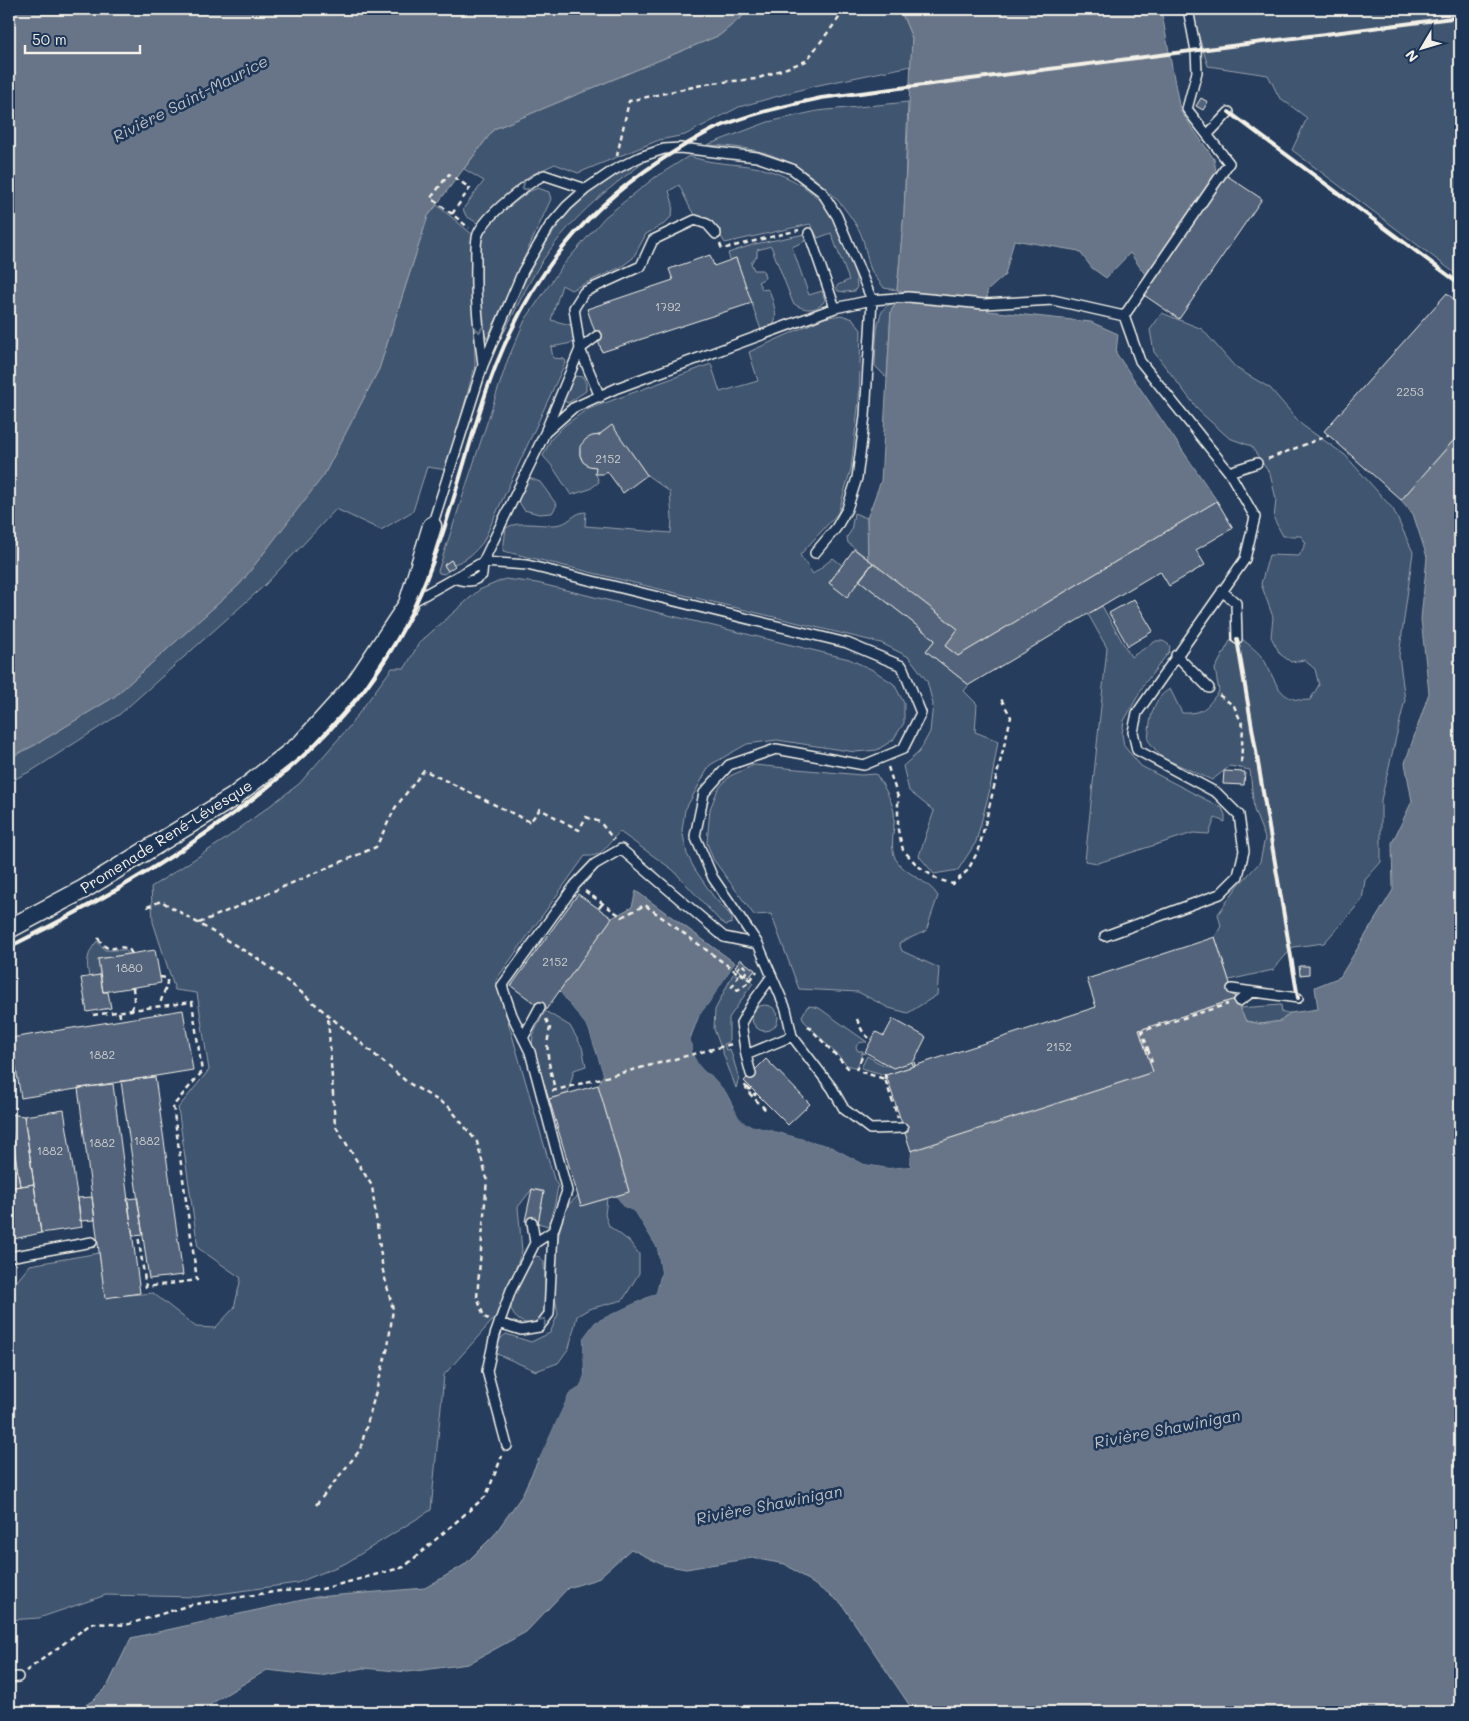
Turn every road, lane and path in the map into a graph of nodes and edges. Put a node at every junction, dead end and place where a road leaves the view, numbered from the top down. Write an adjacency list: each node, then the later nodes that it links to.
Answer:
1 (838, 9): 4 (path)
2 (853, 9): 4 (path)
3 (1188, 9): 6 (lane)
4 (842, 14): 7 (path)
5 (1229, 112): 6 (lane)
6 (1208, 134): 15 (lane)
7 (614, 170): 8 (lane); 13 (lane)
8 (586, 189): 11 (lane, one-way to 11); 18 (lane)
9 (452, 214): 9 (path); 11 (path)
10 (809, 233): 12 (path); 14 (lane)
11 (478, 234): 18 (lane, one-way to 18)
12 (716, 234): 17 (lane)
13 (872, 300): 14 (lane); 15 (lane); 25 (lane)
14 (835, 308): 19 (lane)
15 (1124, 316): 23 (lane)
16 (597, 336): 17 (lane)
17 (580, 349): 19 (lane); 20 (lane)
18 (483, 365): 24 (lane)
19 (600, 397): 20 (lane)
20 (546, 433): 26 (lane)
21 (1329, 435): 22 (path)
22 (1257, 463): 23 (lane)
23 (1229, 472): 27 (lane)
24 (432, 526): 28 (street, Promenade René-Lévesque)
25 (815, 553)
26 (483, 562): 28 (lane); 33 (lane)
27 (1222, 591): 29 (lane); 30 (lane)
28 (408, 604): 41 (street, Promenade René-Lévesque)
29 (1236, 639)
30 (1176, 655): 31 (lane); 42 (lane)
31 (1209, 688): 34 (path)
32 (1000, 697): 33 (path)
33 (884, 756): 44 (lane)
34 (1241, 766)
35 (612, 838): 40 (path)
36 (582, 889): 37 (path)
37 (603, 903): 39 (path); 50 (path)
38 (147, 907): 40 (path)
39 (599, 908)
40 (198, 923): 61 (path)
41 (9, 929)
42 (1105, 936)
43 (98, 938): 45 (path)
44 (758, 944): 48 (lane); 67 (lane)
45 (132, 954)
46 (759, 969): 50 (path)
47 (744, 975): 47 (path); 50 (path)
48 (772, 976): 66 (lane); 71 (lane)
49 (160, 977): 56 (path)
50 (750, 980)
51 (133, 988): 58 (path)
52 (1232, 989): 53 (lane)
53 (1252, 992): 54 (lane); 55 (lane)
54 (1298, 998)
55 (1240, 1001): 72 (path)
56 (160, 1006): 58 (path); 88 (path)
57 (540, 1007): 67 (lane)
58 (132, 1010): 59 (path)
59 (120, 1012): 60 (path); 64 (path)
60 (93, 1015)
61 (328, 1016): 92 (path); 94 (path)
62 (546, 1018): 81 (path)
63 (857, 1019): 68 (path)
64 (120, 1020)
65 (808, 1026): 73 (path)
66 (792, 1036): 71 (lane); 85 (lane)
67 (523, 1038): 82 (lane)
68 (871, 1039)
69 (732, 1044): 81 (path)
70 (864, 1053): 74 (path)
71 (746, 1054): 76 (lane)
72 (1150, 1064)
73 (850, 1070)
74 (856, 1070)
75 (861, 1072): 78 (path)
76 (751, 1074)
77 (888, 1074): 78 (path)
78 (885, 1079): 85 (path)
79 (742, 1082): 80 (path)
80 (747, 1087): 83 (path); 84 (path)
81 (555, 1090): 82 (path)
82 (541, 1093): 87 (lane)
83 (756, 1093)
84 (768, 1112)
85 (902, 1127)
86 (533, 1225): 90 (lane)
87 (553, 1231): 90 (lane); 92 (lane, one-way to 87)
88 (138, 1235)
89 (92, 1242): 91 (lane)
90 (535, 1243): 92 (lane)
91 (9, 1257)
92 (498, 1323): 93 (lane)
93 (507, 1446): 95 (path)
94 (316, 1505)
95 (13, 1678)

